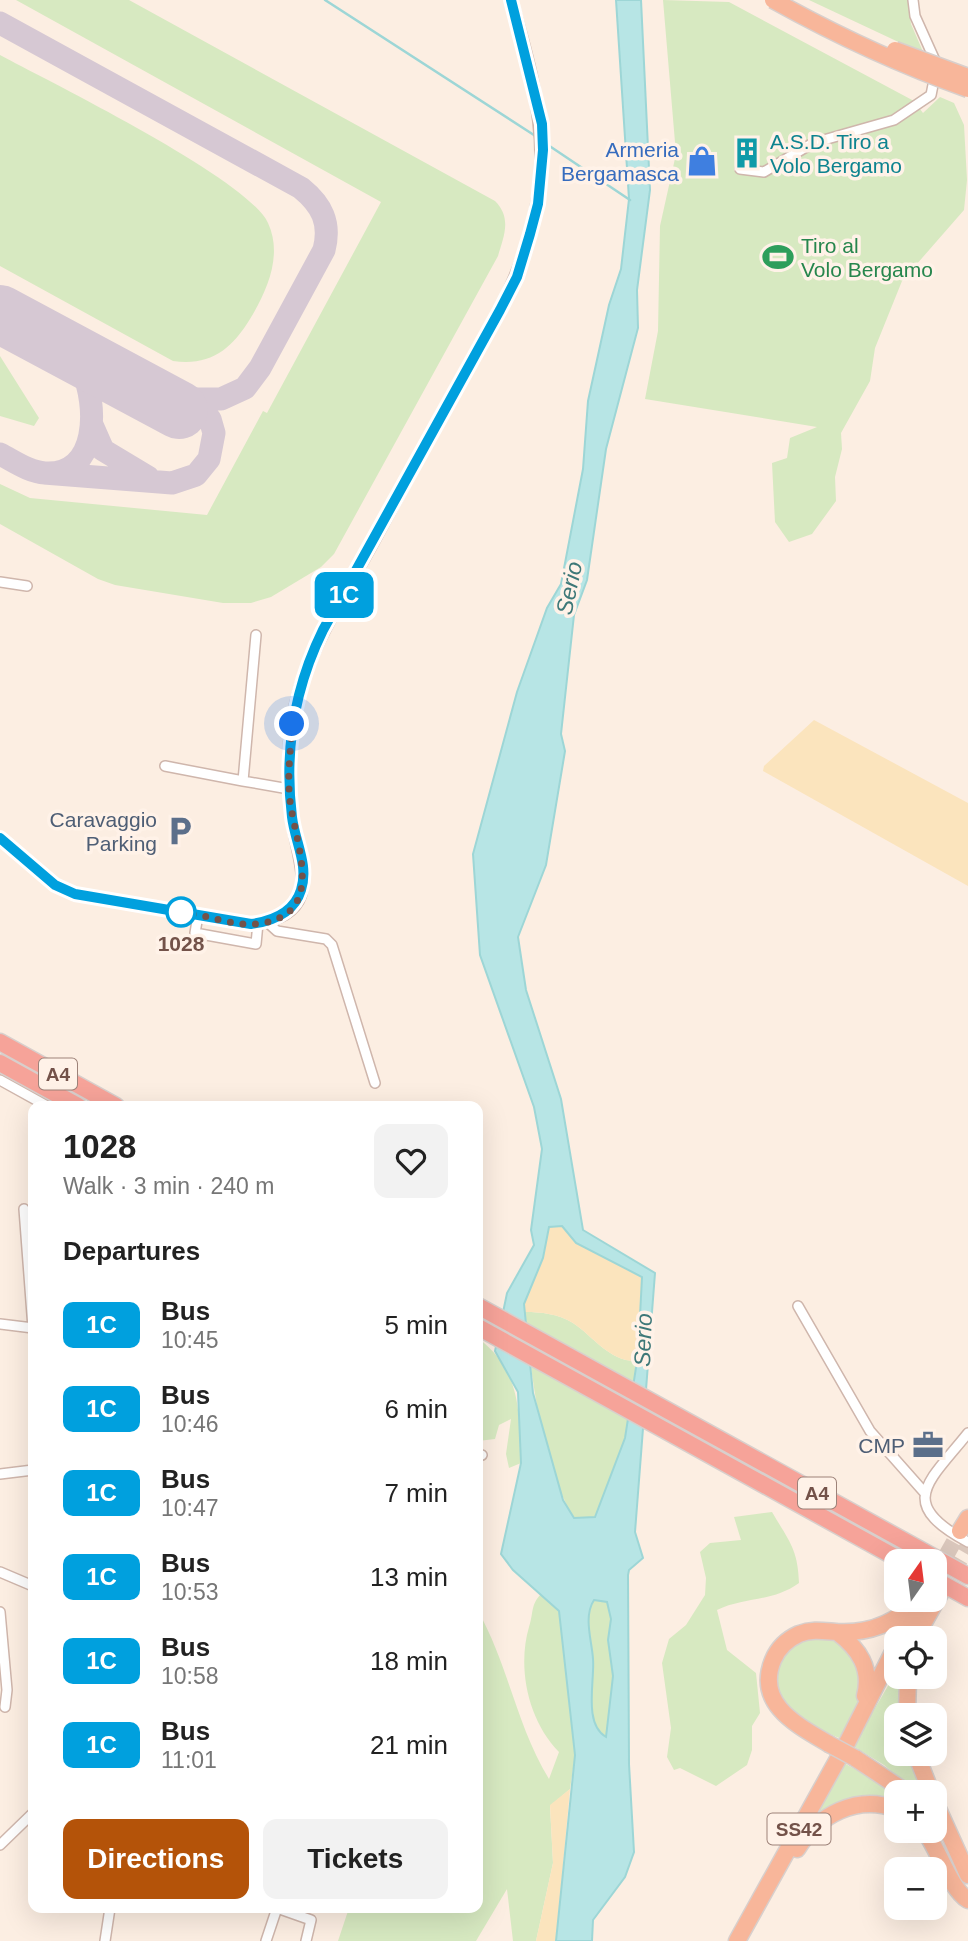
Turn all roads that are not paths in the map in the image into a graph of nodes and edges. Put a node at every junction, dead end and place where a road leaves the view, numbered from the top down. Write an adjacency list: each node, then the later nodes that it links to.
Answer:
1 (511, 0): 13 (street)
2 (773, 0): 6 (highway, bridge)
3 (794, 0): 5 (highway, bridge)
4 (913, 0): 7 (street)
5 (968, 77)
6 (968, 89)
7 (740, 169)
8 (0, 582): 9 (street)
9 (27, 586)
10 (256, 635): 12 (street)
11 (165, 766): 12 (street)
12 (243, 781): 13 (street)
13 (289, 789): 16 (street)
14 (0, 838): 15 (street)
15 (198, 915): 16 (street); 16 (street)
16 (263, 923): 20 (street)
17 (0, 1042): 23 (highway, A4)
18 (0, 1063): 22 (highway, A4)
19 (0, 1080): 21 (street)
20 (375, 1083)
21 (38, 1101)
22 (69, 1101)
23 (107, 1101)
24 (24, 1209): 25 (street)
25 (28, 1262)
26 (798, 1306): 34 (street)
27 (483, 1309): 38 (highway, A4)
28 (0, 1324): 29 (street)
29 (28, 1327)
30 (483, 1330): 36 (highway, A4)
31 (968, 1433): 34 (street)
32 (28, 1471): 33 (street)
33 (0, 1474)
34 (924, 1492): 35 (street)
35 (965, 1530)
36 (884, 1551)
37 (0, 1572): 39 (street)
38 (968, 1576)
39 (28, 1584)
40 (947, 1591): 41 (highway)
41 (968, 1598)
42 (0, 1612): 44 (street)
43 (903, 1612): 45 (highway)
44 (1, 1623): 48 (street)
45 (837, 1632): 49 (highway); 50 (highway, bridge)
46 (884, 1670): 49 (highway, SS42)
47 (884, 1686): 49 (highway, SS42)
48 (5, 1707)
49 (848, 1741): 63 (highway, SS42)
50 (888, 1780)
51 (884, 1805): 63 (highway)
52 (28, 1818): 56 (street)
53 (947, 1829): 57 (highway)
54 (933, 1843): 59 (highway)
55 (943, 1843): 58 (highway)
56 (0, 1845)
57 (968, 1875)
58 (968, 1892)
59 (968, 1900)
60 (109, 1913): 64 (street)
61 (275, 1913): 65 (street)
62 (291, 1913): 66 (street)
63 (750, 1917): 67 (highway, SS42)
64 (105, 1941)
65 (265, 1941)
66 (306, 1941)
67 (737, 1941)

